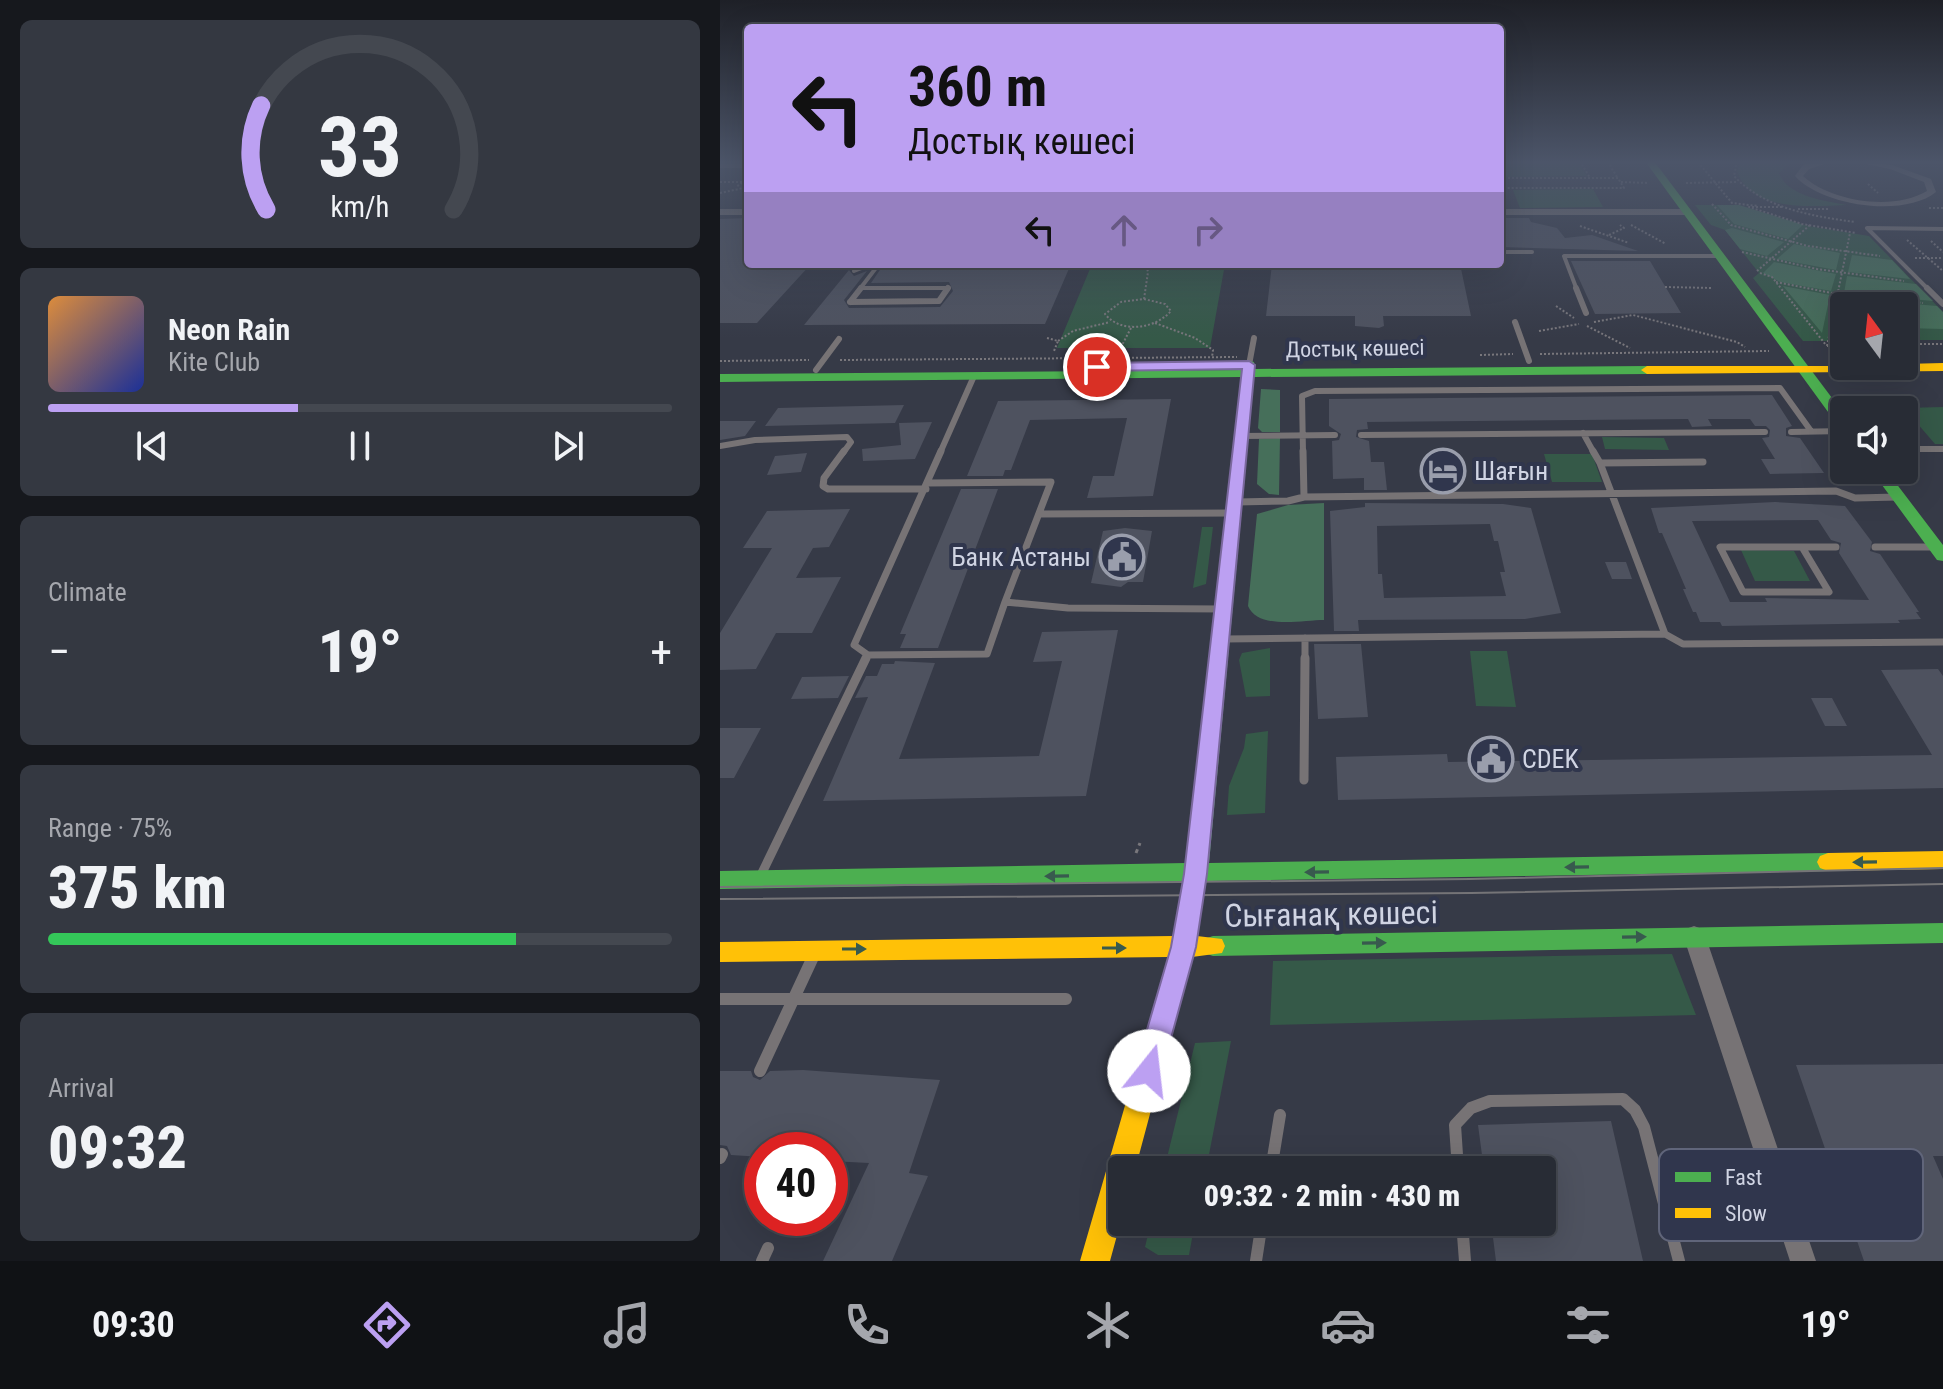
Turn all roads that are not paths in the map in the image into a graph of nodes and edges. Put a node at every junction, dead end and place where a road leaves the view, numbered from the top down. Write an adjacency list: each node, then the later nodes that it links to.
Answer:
1 (1691, 220): 5 (street)
2 (1943, 229): 10 (lane)
3 (1504, 252): 4 (lane)
4 (1532, 252)
5 (1718, 256): 11 (lane); 19 (street)
6 (862, 268): 8 (lane)
7 (876, 268): 9 (lane)
8 (854, 271)
9 (860, 288): 9 (lane)
10 (1942, 303)
11 (1586, 313)
12 (1515, 322): 17 (lane)
13 (1254, 338): 21 (lane)
14 (839, 339): 22 (lane)
15 (1943, 359): 16 (street)
16 (1918, 360)
17 (1529, 361): 19 (street, Достық көшесі); 21 (street, Достық көшесі)
18 (1830, 361): 19 (street, Достық көшесі)
19 (1799, 364): 20 (street, Достық көшесі); 21 (street, Достық көшесі); 26 (street)
20 (1943, 367)
21 (1248, 369): 22 (street, Достық көшесі); 24 (street, Достық көшесі); 35 (street)
22 (816, 370): 23 (street, Достық көшесі)
23 (720, 371)
24 (974, 376): 25 (street, Достық көшесі); 42 (lane)
25 (720, 378)
26 (1830, 405)
27 (1811, 431): 28 (lane); 30 (lane); 32 (lane)
28 (1830, 431)
29 (1765, 432): 31 (lane)
30 (1791, 432)
31 (1583, 433): 34 (lane); 40 (lane)
32 (1300, 435): 33 (lane); 35 (lane); 44 (lane)
33 (1335, 435)
34 (1361, 435)
35 (1239, 436): 46 (street)
36 (720, 446): 42 (lane)
37 (1918, 449): 38 (lane)
38 (1943, 449)
39 (1703, 462): 40 (lane)
40 (1600, 463): 43 (lane)
41 (1888, 484): 45 (street)
42 (927, 486): 47 (lane); 58 (lane)
43 (1612, 493): 44 (lane); 45 (lane); 54 (lane)
44 (1304, 497): 46 (lane)
45 (1898, 497): 51 (street)
46 (1233, 507): 47 (lane); 53 (street)
47 (1040, 514): 52 (lane)
48 (1802, 547): 48 (lane); 49 (lane)
49 (1836, 547)
50 (1875, 547): 51 (lane)
51 (1939, 551)
52 (1005, 602): 53 (lane); 58 (lane)
53 (1223, 609): 56 (street)
54 (1665, 634): 55 (lane); 57 (lane)
55 (1305, 638): 56 (lane); 59 (lane)
56 (1221, 639): 61 (street)
57 (1943, 642)
58 (868, 655): 62 (lane)
59 (1304, 780)
60 (1943, 860): 61 (street, Сығанақ көшесі, one-way to 61)
61 (1196, 874): 62 (street, Сығанақ көшесі, one-way to 62); 66 (street)
62 (759, 879): 63 (street, Сығанақ көшесі)
63 (720, 880)
64 (1943, 933): 65 (street, Сығанақ көшесі)
65 (1694, 935): 66 (street, Сығанақ көшесі, one-way to 65); 74 (street)
66 (1183, 947): 67 (street, Сығанақ көшесі, one-way to 66); 82 (street)
67 (817, 949): 68 (street, Сығанақ көшесі); 69 (lane)
68 (720, 952)
69 (794, 998): 70 (lane); 71 (lane); 72 (lane)
70 (720, 999)
71 (1066, 999)
72 (760, 1071)
73 (1280, 1115): 75 (lane)
74 (1766, 1149)
75 (1273, 1156)
76 (1457, 1156): 77 (lane)
77 (1659, 1184)
78 (1260, 1236): 83 (lane)
79 (1463, 1236): 84 (lane)
80 (1674, 1241): 85 (lane)
81 (1796, 1241): 86 (street)
82 (1095, 1261)
83 (1256, 1261)
84 (1465, 1261)
85 (1679, 1261)
86 (1803, 1261)

